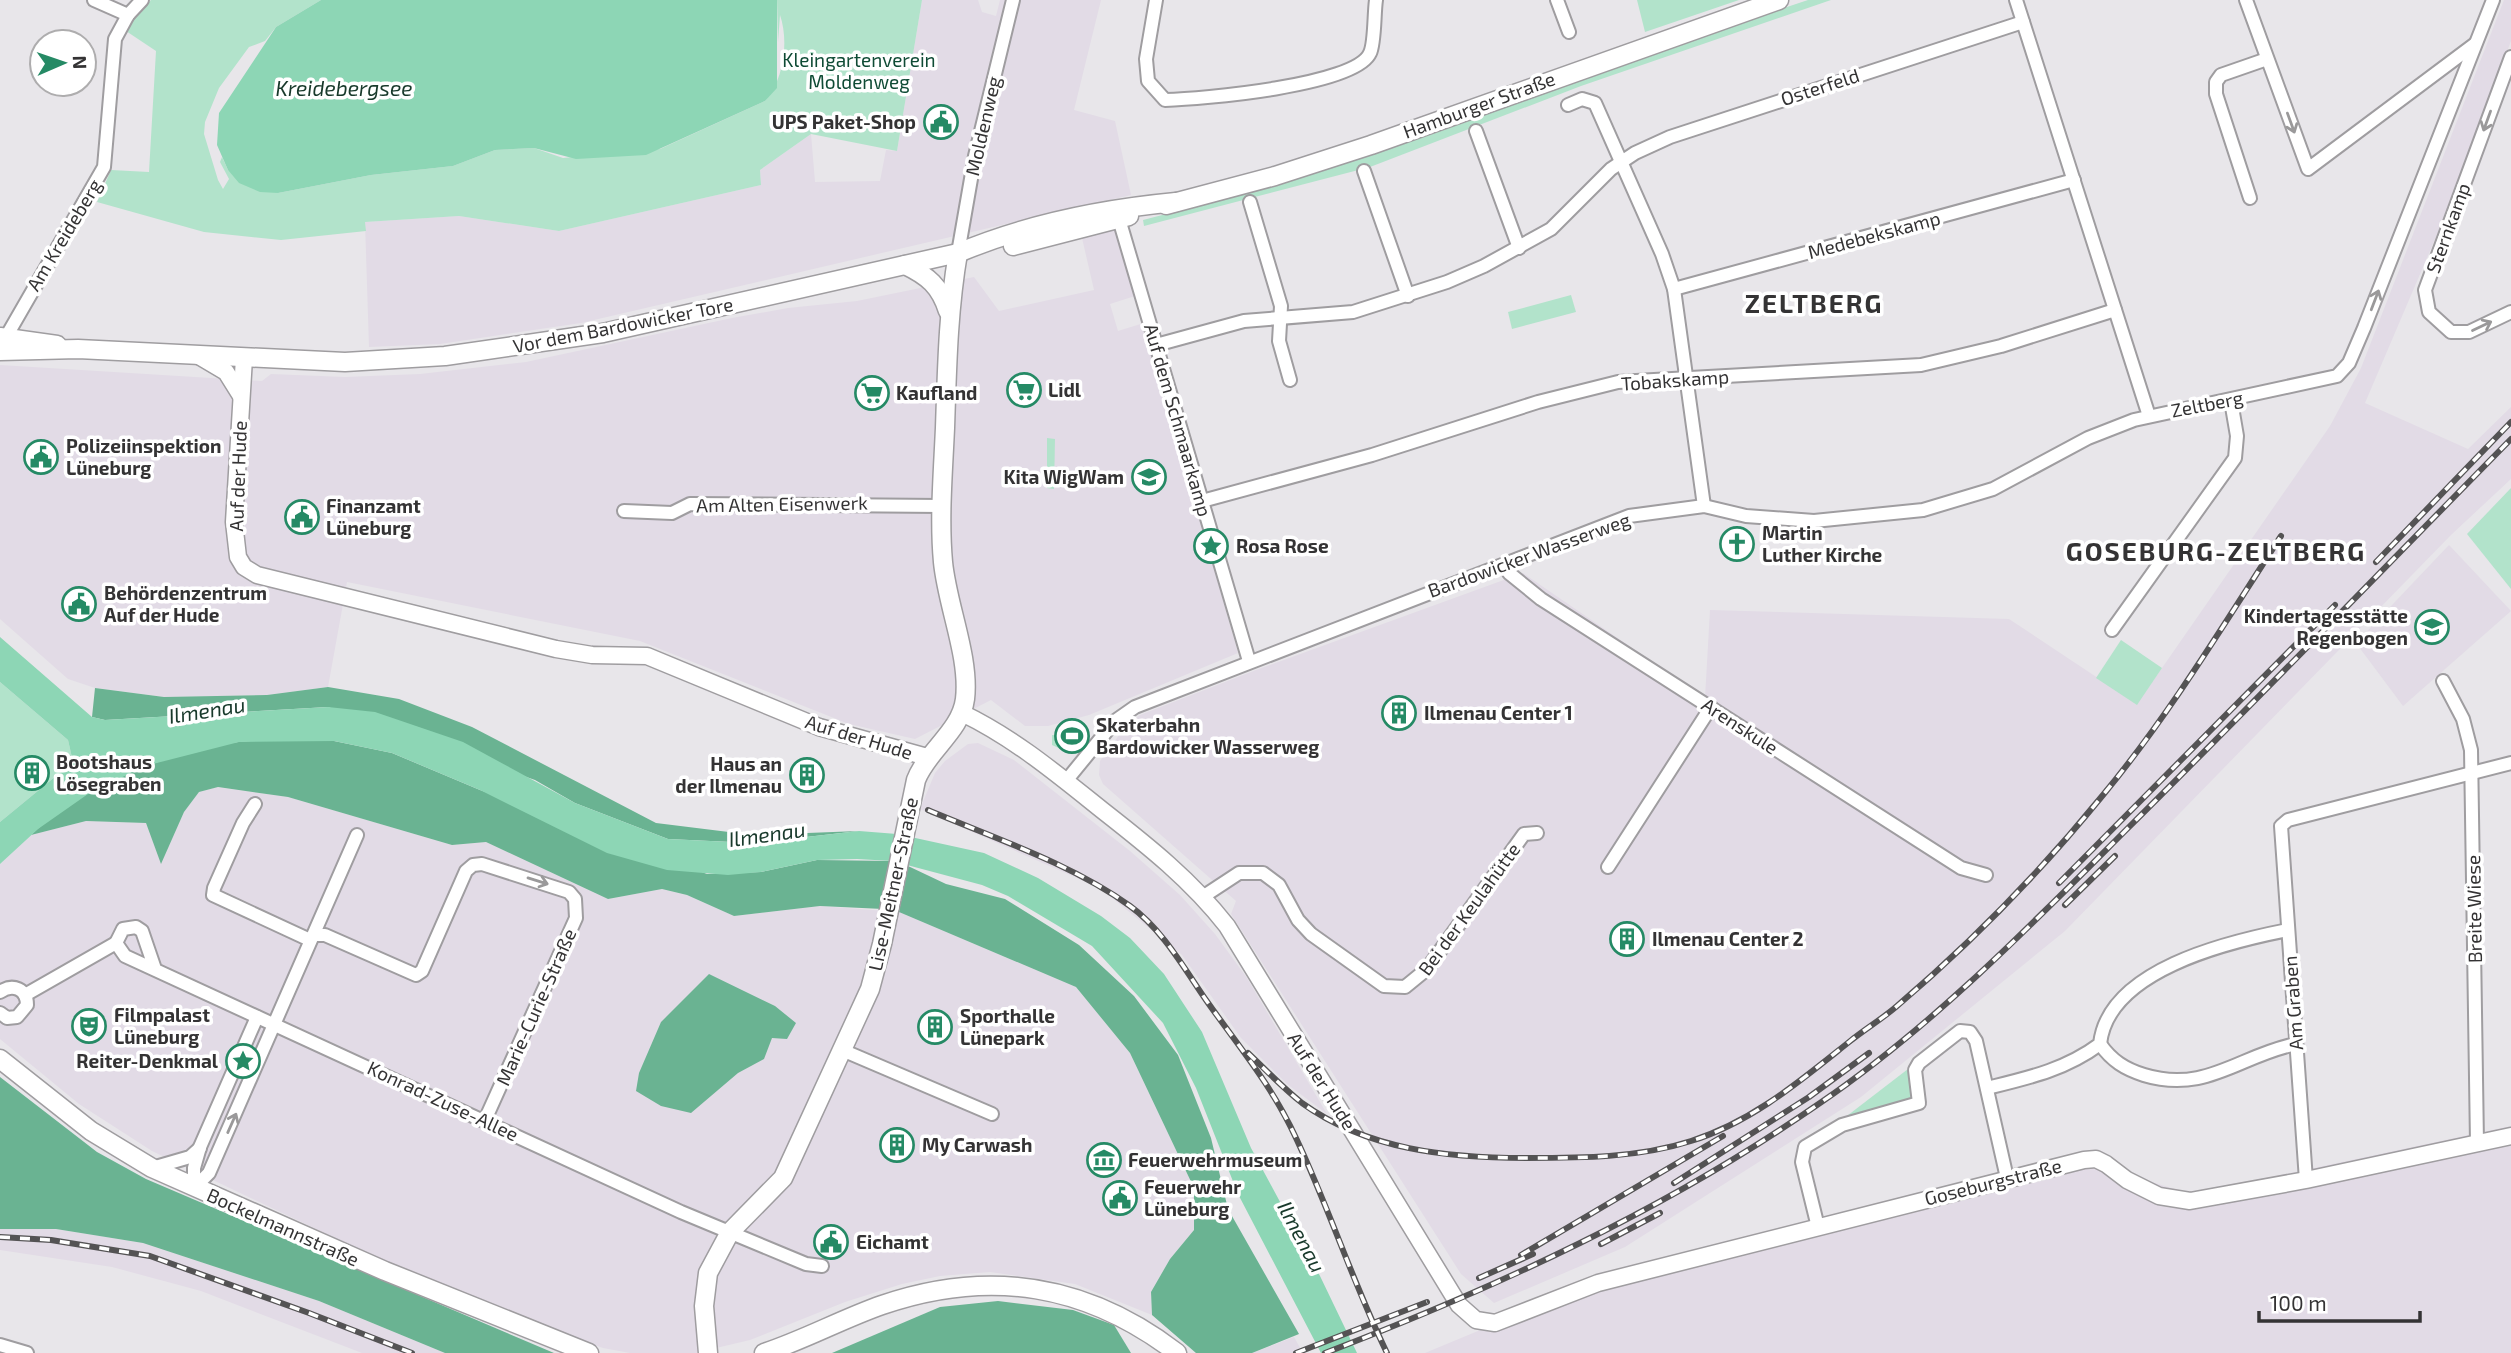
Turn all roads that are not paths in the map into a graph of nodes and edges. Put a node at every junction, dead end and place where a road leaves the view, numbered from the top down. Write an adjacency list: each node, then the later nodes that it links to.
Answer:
1 (94, 0): 11 (street)
2 (142, 0): 11 (street, Am Kreideberg)
3 (1013, 0): 27 (street, Moldenweg)
4 (1156, 0): 5 (street)
5 (1376, 0)
6 (1557, 0): 13 (street)
7 (1779, 0): 23 (main road, Hamburger Straße)
8 (2016, 0): 12 (street, Zeltberg)
9 (2246, 0): 16 (street)
10 (2493, 0): 14 (street, Zeltberg)
11 (128, 15): 35 (street, Am Kreideberg)
12 (2023, 22): 19 (street, Osterfeld); 21 (street, Zeltberg)
13 (1569, 32)
14 (2476, 42): 16 (street, one-way to 14); 42 (street, Zeltberg, one-way to 14)
15 (2511, 57): 32 (street, Sternkamp, one-way to 32)
16 (2267, 59): 22 (street)
17 (1568, 105): 19 (street)
18 (1476, 131): 26 (street)
19 (1621, 162): 26 (street, Osterfeld); 29 (street)
20 (1364, 171): 30 (street)
21 (2074, 180): 29 (street, Medebekskamp); 31 (street, Zeltberg)
22 (2250, 198)
23 (1176, 202): 25 (main road, Vor dem Bardowicker Tore); 27 (main road, Vor dem Bardowicker Tore)
24 (1250, 202): 34 (street)
25 (1119, 219): 27 (main road, Vor dem Bardowicker Tore); 36 (street, Auf dem Schmaarkamp)
26 (1519, 248): 30 (street, Osterfeld)
27 (958, 253): 28 (main road, Vor dem Bardowicker Tore); 33 (main road)
28 (905, 265): 33 (main road); 38 (main road, Vor dem Bardowicker Tore)
29 (1674, 289): 39 (street)
30 (1408, 296): 34 (street, Osterfeld)
31 (2115, 310): 39 (street, Tobakskamp); 43 (street, Zeltberg)
32 (2511, 312)
33 (949, 313): 45 (main road)
34 (1280, 319): 36 (street, Osterfeld); 40 (street)
35 (1, 344): 37 (main road, Vor dem Bardowicker Tore)
36 (1156, 345): 44 (street, Auf dem Schmaarkamp)
37 (199, 356): 38 (main road, Vor dem Bardowicker Tore); 41 (street)
38 (244, 358): 41 (street, Auf der Hude)
39 (1687, 378): 44 (street, Tobakskamp); 46 (street)
40 (1290, 380)
41 (242, 398): 54 (street, Auf der Hude)
42 (2231, 401): 43 (street, Zeltberg); 49 (street)
43 (2149, 416): 46 (street, Bardowicker Wasserweg)
44 (1202, 501): 50 (street, Auf dem Schmaarkamp)
45 (942, 506): 47 (street, Am Alten Eisenwerk); 53 (main road)
46 (1704, 506): 48 (street, Bardowicker Wasserweg)
47 (624, 511)
48 (1507, 562): 50 (street, Bardowicker Wasserweg); 52 (street, Arenskule)
49 (2112, 630)
50 (1249, 661): 57 (street, Bardowicker Wasserweg)
51 (2443, 681): 56 (street, Breite Wiese)
52 (1711, 706): 61 (street); 62 (street, Arenskule)
53 (962, 713): 54 (main road, Auf der Hude); 57 (street, Auf der Hude)
54 (927, 757): 75 (main road, Lise-Meitner-Straße)
55 (2511, 763): 56 (street)
56 (2472, 771): 64 (street, Am Graben); 81 (street, Breite Wiese)
57 (1066, 781): 63 (street, Auf der Hude)
58 (255, 804): 65 (street)
59 (1537, 833): 63 (street, Bei der Keulahütte)
60 (358, 835): 65 (street)
61 (1608, 867)
62 (1986, 875)
63 (1204, 896): 90 (street, Auf der Hude)
64 (2288, 930): 73 (street); 74 (street, Am Graben)
65 (313, 937): 72 (street); 79 (street, Marie-Curie-Straße, one-way to 79)
66 (116, 943): 67 (street, Konrad-Zuse-Allee); 67 (street); 69 (street)
67 (155, 969): 71 (street, Konrad-Zuse-Allee)
68 (0, 992): 69 (street)
69 (25, 995): 70 (street)
70 (0, 1013)
71 (257, 1017): 72 (street, Konrad-Zuse-Allee); 82 (street)
72 (274, 1025): 79 (street, Konrad-Zuse-Allee); 86 (street, one-way to 72)
73 (2100, 1044): 74 (street); 77 (street)
74 (2296, 1044): 85 (street, Am Graben)
75 (842, 1050): 78 (street); 88 (main road, Lise-Meitner-Straße)
76 (0, 1059): 83 (main road, Bockelmannstraße)
77 (1986, 1088): 84 (street); 87 (street)
78 (992, 1114)
79 (485, 1120): 88 (street, Konrad-Zuse-Allee)
80 (2511, 1136): 81 (street, Goseburgstraße)
81 (2477, 1143): 85 (street, Goseburgstraße)
82 (200, 1147): 83 (street); 86 (street)
83 (152, 1168): 86 (main road, Bockelmannstraße)
84 (2007, 1178): 85 (street, Goseburgstraße); 87 (street, Goseburgstraße)
85 (2306, 1180)
86 (194, 1188): 93 (main road, Bockelmannstraße)
87 (1818, 1227): 90 (street, Goseburgstraße)
88 (730, 1232): 89 (street); 94 (main road, Lise-Meitner-Straße)
89 (822, 1266)
90 (1476, 1320)
91 (0, 1345): 92 (street)
92 (27, 1353)
93 (589, 1353)
94 (708, 1353)
95 (764, 1353): 96 (main road)
96 (1177, 1353)

